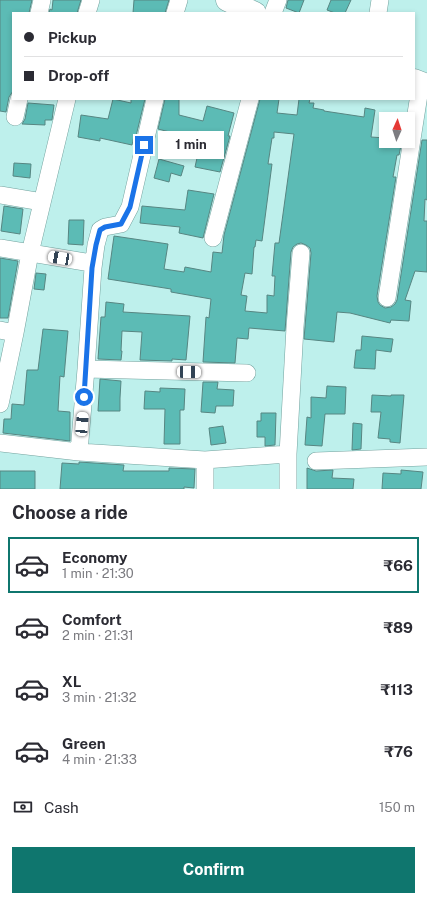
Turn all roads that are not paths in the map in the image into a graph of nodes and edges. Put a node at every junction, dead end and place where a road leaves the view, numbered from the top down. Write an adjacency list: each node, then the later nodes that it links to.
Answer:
1 (42, 0): 7 (street)
2 (91, 0): 8 (street)
3 (178, 0): 9 (street)
4 (227, 0): 10 (main road)
5 (278, 0): 11 (street)
6 (380, 0): 12 (street)
7 (39, 12)
8 (88, 12)
9 (176, 12)
10 (253, 12)
11 (273, 12)
12 (378, 12)
13 (421, 82): 26 (street)
14 (19, 100): 18 (street)
15 (67, 100): 20 (street)
16 (155, 100): 25 (street)
17 (250, 100): 21 (street)
18 (15, 117)
19 (0, 195): 20 (street)
20 (42, 202): 23 (street)
21 (213, 238)
22 (0, 248): 23 (street)
23 (30, 253): 25 (street); 27 (street)
24 (301, 253): 33 (street)
25 (92, 268): 28 (street)
26 (386, 298)
27 (8, 332): 30 (street)
28 (86, 369): 29 (street); 32 (street)
29 (248, 373)
30 (0, 404)
31 (0, 443): 32 (street)
32 (79, 452): 35 (street)
33 (288, 454): 35 (street); 38 (street)
34 (427, 457): 36 (street)
35 (205, 460): 37 (street)
36 (316, 462)
37 (205, 489)
38 (288, 489)

